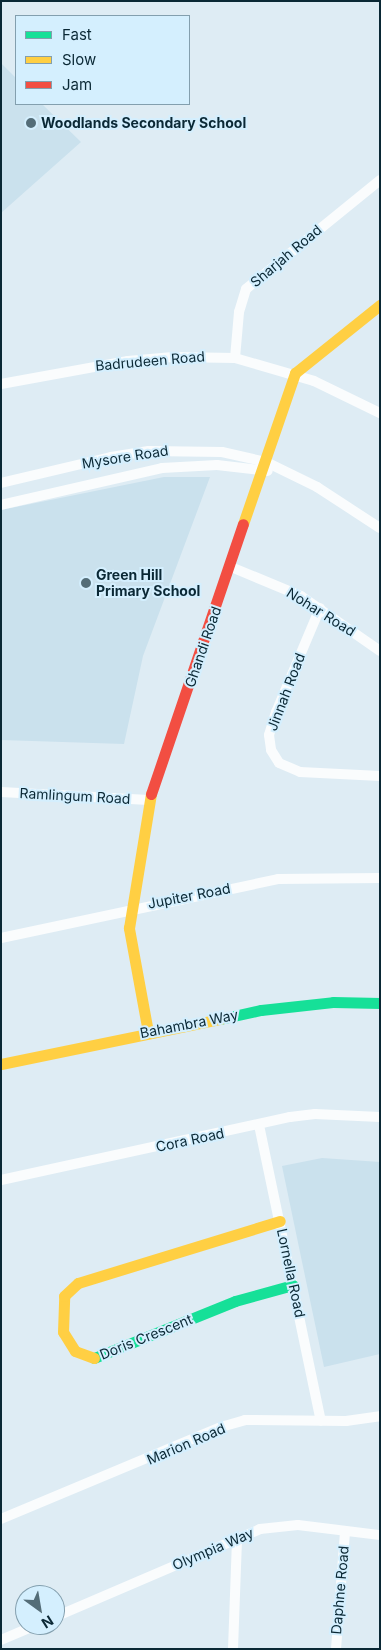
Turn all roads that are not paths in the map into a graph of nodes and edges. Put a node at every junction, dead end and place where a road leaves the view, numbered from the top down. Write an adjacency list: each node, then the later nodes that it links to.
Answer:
1 (380, 180): 3 (street, Sharjah Road)
2 (380, 305): 4 (street)
3 (235, 358): 4 (street, Badrudeen Road); 5 (street, Badrudeen Road)
4 (295, 374): 6 (street, Badrudeen Road); 7 (street, Ghandi Road)
5 (1, 384)
6 (380, 413)
7 (264, 467): 8 (street, Mysore Road); 9 (street, Mysore Road); 10 (street, Mysore Road); 11 (street, Ghandi Road)
8 (1, 484)
9 (1, 505)
10 (380, 528)
11 (231, 567): 12 (street, Nohar Road); 16 (street, Ghandi Road)
12 (320, 608): 13 (street, Nohar Road); 14 (street, Jinnah Road)
13 (380, 651)
14 (380, 776)
15 (1, 792): 16 (street, Ramlingum Road)
16 (149, 800): 18 (street, Ghandi Road)
17 (380, 878): 18 (street, Jupiter Road)
18 (131, 908): 19 (street, Jupiter Road); 21 (street, Ghandi Road)
19 (1, 938)
20 (380, 1003): 21 (street, Bahambra Way)
21 (148, 1032): 22 (street, Bahambra Way)
22 (1, 1064)
23 (380, 1117): 24 (street, Cora Road)
24 (259, 1124): 25 (street, Cora Road); 26 (street, Lornella Road)
25 (1, 1180)
26 (280, 1221): 27 (street, Lornella Road); 27 (street, Doris Crescent)
27 (293, 1285): 29 (street, Lornella Road)
28 (380, 1416): 29 (street, Marion Road)
29 (321, 1421): 30 (street, Marion Road)
30 (1, 1519)
31 (344, 1531): 32 (street, Olympia Way); 33 (street, Olympia Way); 38 (street, Daphne Road)
32 (380, 1535)
33 (237, 1538): 34 (street, Olympia Way); 37 (street)
34 (65, 1613)
35 (15, 1634): 36 (street)
36 (1, 1640)
37 (233, 1649)
38 (336, 1649)

